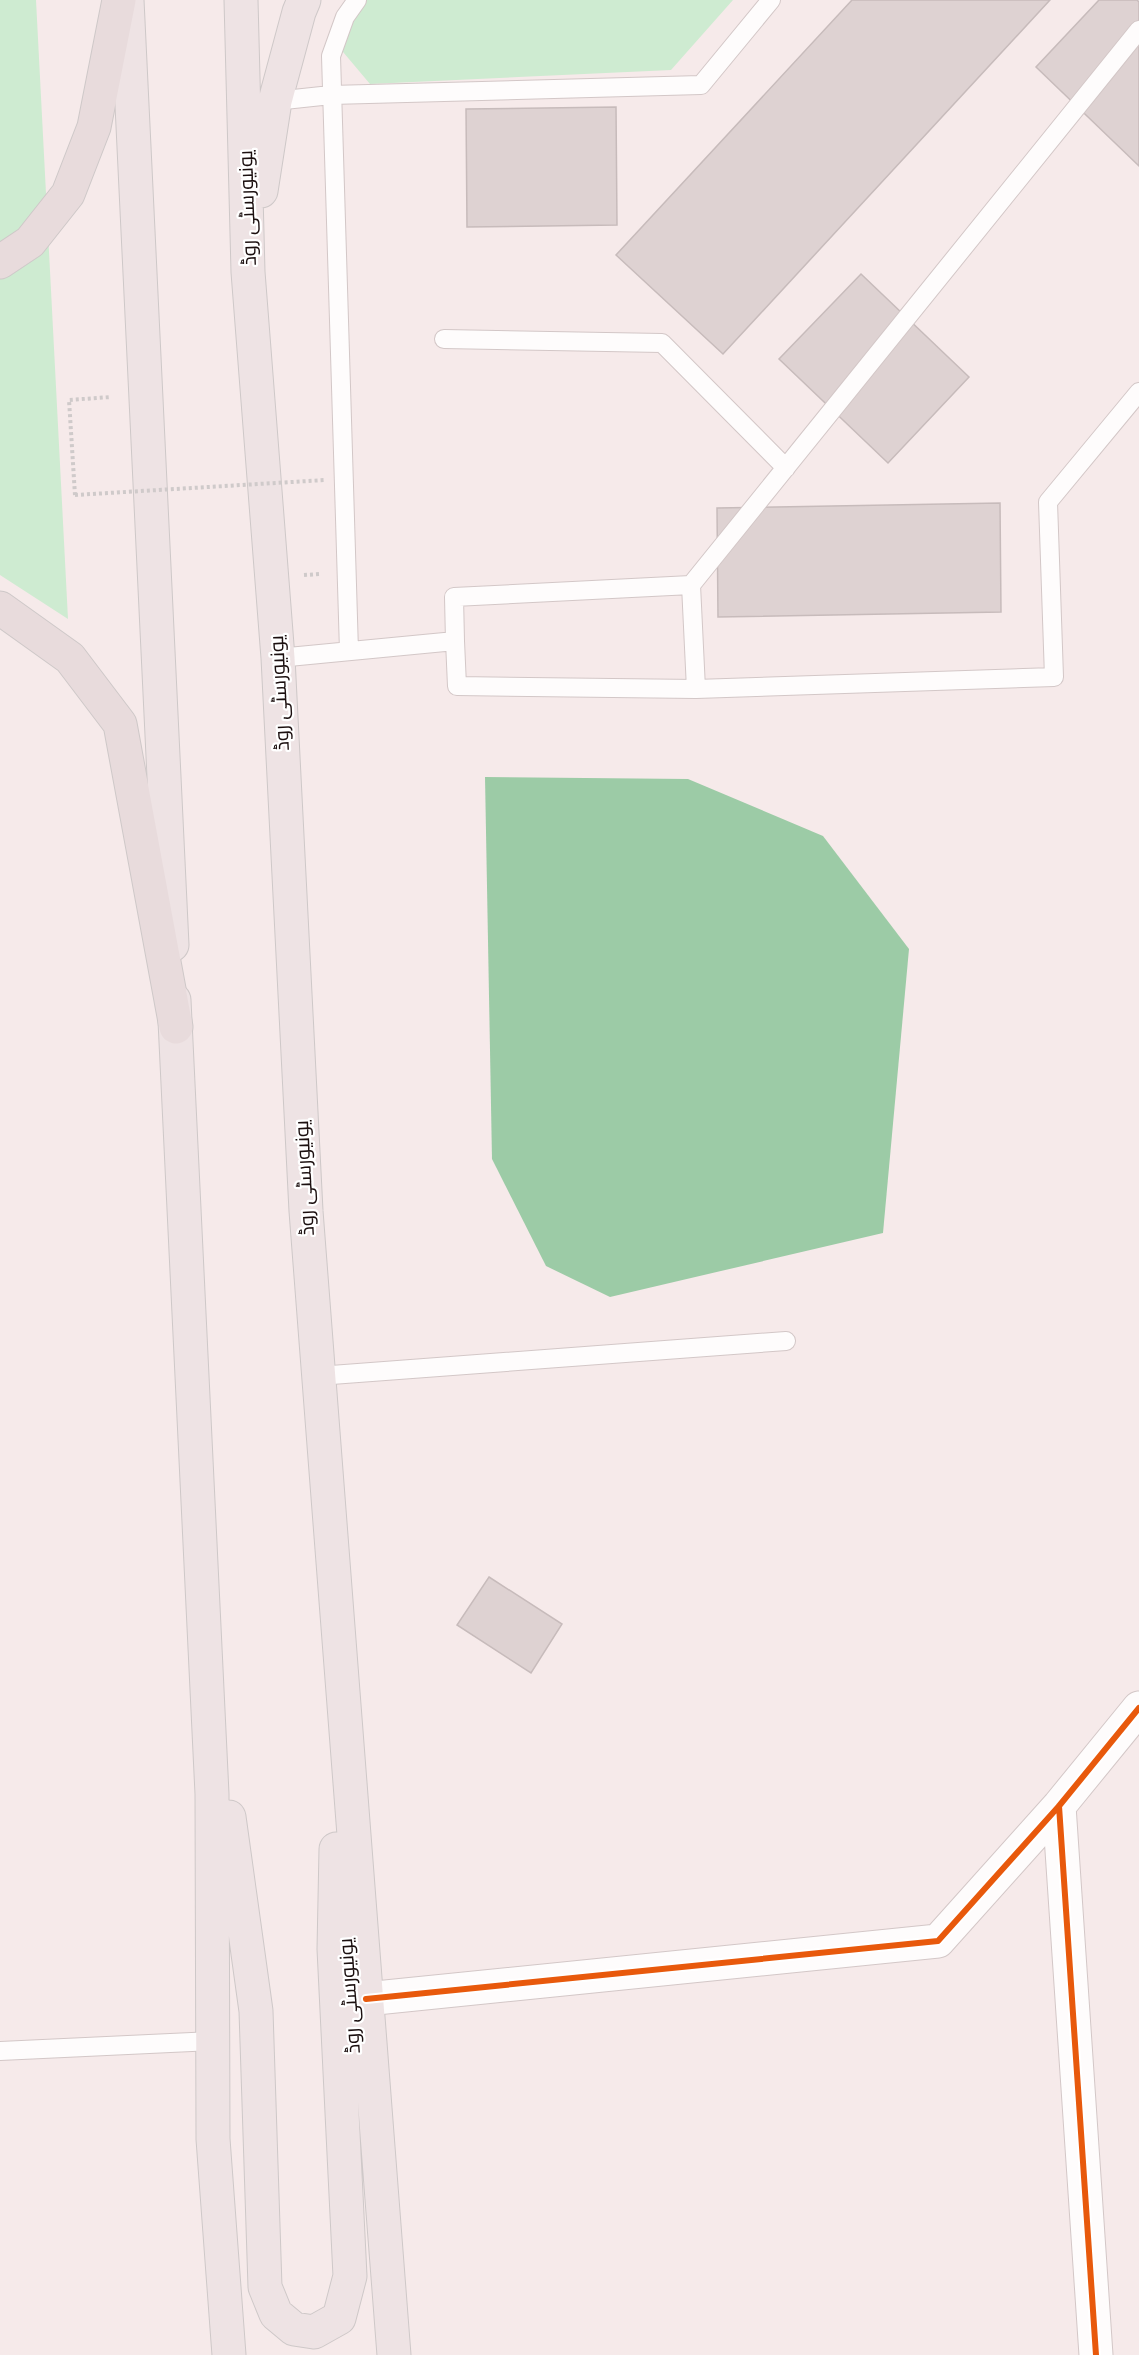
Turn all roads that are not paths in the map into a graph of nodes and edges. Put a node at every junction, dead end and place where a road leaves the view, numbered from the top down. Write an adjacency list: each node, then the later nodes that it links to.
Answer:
1 (119, 0): 10 (highway)
2 (127, 0): 21 (main road)
3 (241, 0): 11 (main road, یونیورسٹی روڈ)
4 (304, 0): 9 (main road)
5 (357, 0): 8 (lane)
6 (771, 0): 8 (lane)
7 (1139, 30): 14 (lane)
8 (331, 95): 9 (lane); 18 (lane)
9 (275, 101): 11 (main road)
10 (0, 262)
11 (248, 272): 19 (main road, یونیورسٹی روڈ)
12 (444, 339): 14 (lane)
13 (1139, 392): 20 (lane)
14 (786, 468): 15 (lane)
15 (691, 585): 17 (lane); 20 (lane)
16 (0, 608): 21 (highway)
17 (455, 642): 18 (lane); 20 (lane)
18 (349, 651): 19 (lane)
19 (278, 658): 23 (main road, یونیورسٹی روڈ)
20 (696, 689)
21 (176, 1027): 25 (main road)
22 (786, 1341): 23 (lane)
23 (318, 1376): 24 (main road, یونیورسٹی روڈ)
24 (338, 1635): 25 (main road); 28 (main road, یونیورسٹی روڈ)
25 (205, 1642): 29 (main road)
26 (1139, 1708): 27 (street)
27 (1059, 1806): 28 (street); 33 (street)
28 (366, 1999): 32 (main road, یونیورسٹی روڈ)
29 (213, 2042): 30 (lane); 31 (main road)
30 (0, 2051)
31 (228, 2355)
32 (394, 2355)
33 (1096, 2355)

